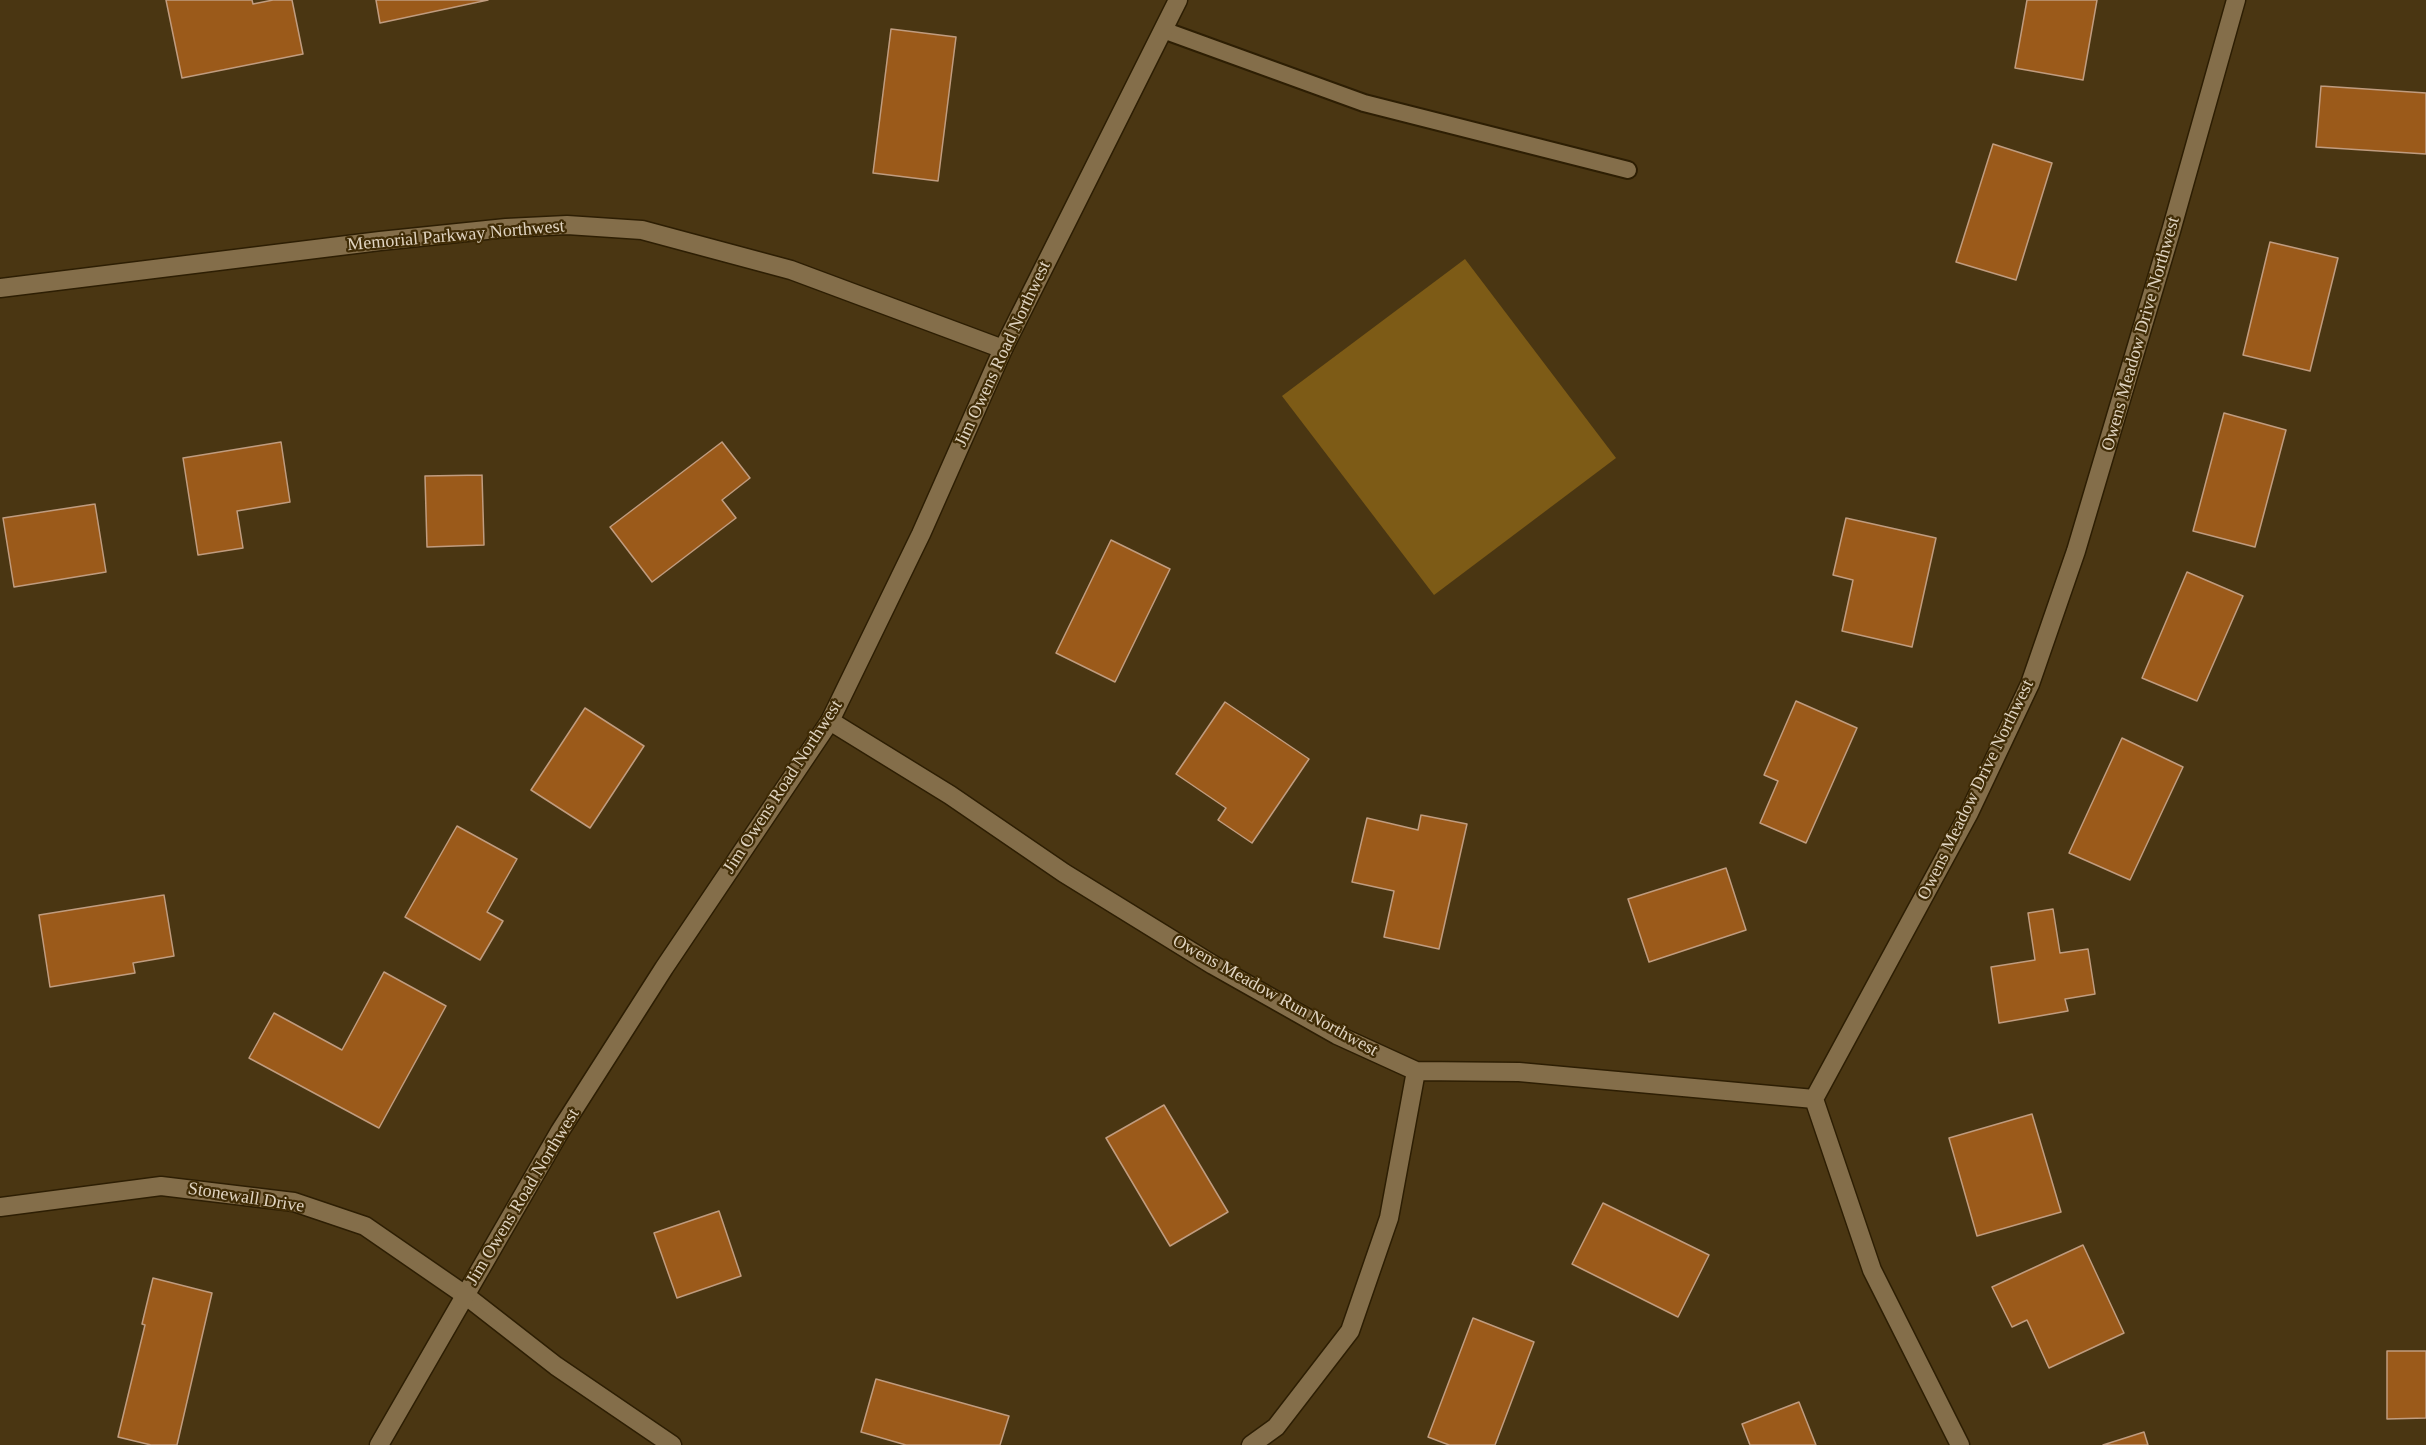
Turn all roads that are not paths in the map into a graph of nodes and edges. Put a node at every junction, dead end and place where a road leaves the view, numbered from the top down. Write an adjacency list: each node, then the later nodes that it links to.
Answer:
1 (1178, 0): 3 (street, Jim Owens Road Northwest)
2 (2236, 0): 9 (street, Owens Meadow Drive Northwest)
3 (1163, 30): 4 (lane); 6 (street, Jim Owens Road Northwest)
4 (1628, 170)
5 (0, 288): 6 (street, Memorial Parkway Northwest)
6 (1003, 349): 7 (street, Jim Owens Road Northwest)
7 (830, 721): 8 (street, Owens Meadow Run Northwest); 11 (street, Jim Owens Road Northwest)
8 (1416, 1071): 9 (street, Owens Meadow Run Northwest); 14 (street)
9 (1814, 1100): 15 (street)
10 (0, 1207): 11 (street, Stonewall Drive)
11 (465, 1294): 12 (street, Jim Owens Road Northwest); 13 (street, Stonewall Drive)
12 (379, 1445)
13 (672, 1445)
14 (1251, 1445)
15 (1960, 1445)

